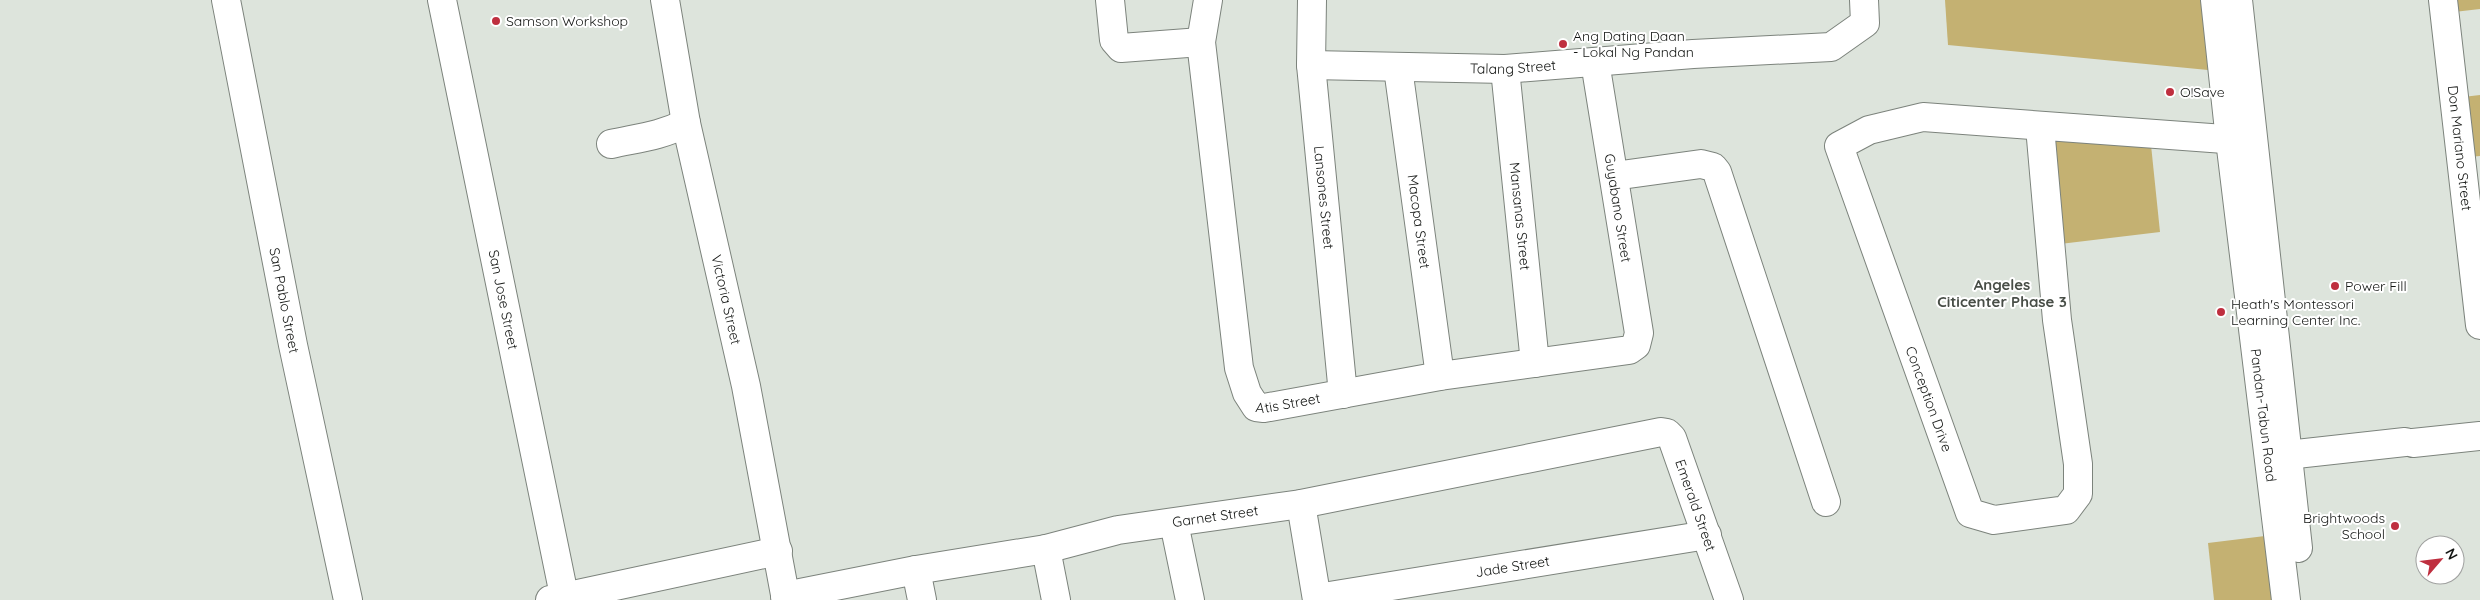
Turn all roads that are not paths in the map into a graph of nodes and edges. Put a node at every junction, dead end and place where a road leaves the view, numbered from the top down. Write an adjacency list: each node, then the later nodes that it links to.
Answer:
1 (226, 0): 39 (street, San Pablo Street)
2 (442, 0): 37 (street, San Jose Street)
3 (665, 0): 16 (street, Victoria Street)
4 (1110, 0): 11 (street)
5 (1208, 0): 11 (street, Atis Street)
6 (1312, 0): 13 (street, Lansones Street)
7 (1864, 0): 12 (street, Talang Street)
8 (2215, 0): 18 (street, Pandan-Tabun Road)
9 (2238, 0): 18 (street, Pandan-Tabun Road)
10 (2442, 0): 21 (street, Don Mariano Street)
11 (1200, 42): 25 (street, Atis Street)
12 (1595, 62): 15 (street, Talang Street); 20 (street, Guyabano Street)
13 (1311, 65): 14 (street, Talang Street); 25 (street, Lansones Street)
14 (1398, 68): 15 (street, Talang Street); 24 (street, Macopa Street)
15 (1505, 69): 23 (street, Mansanas Street)
16 (686, 123): 19 (street); 34 (street, Victoria Street)
17 (2040, 127): 17 (street, Conception Drive); 18 (street)
18 (2241, 141): 28 (street, Pandan-Tabun Road); 44 (street, Pandan-Tabun Road)
19 (612, 144)
20 (1614, 176): 22 (street, Guyabano Street); 29 (street)
21 (2480, 325)
22 (1629, 350): 23 (street, Atis Street)
23 (1535, 363): 24 (street, Atis Street)
24 (1440, 376): 25 (street, Atis Street)
25 (1343, 394)
26 (1645, 436): 30 (street, Garnet Street); 32 (street, Emerald Street)
27 (2480, 436): 28 (street)
28 (2287, 455): 45 (street, Pandan-Tabun Road)
29 (1826, 502)
30 (1301, 504): 31 (street, Garnet Street); 38 (street)
31 (1174, 523): 33 (street, Garnet Street); 42 (street)
32 (1707, 536): 38 (street, Jade Street); 43 (street, Emerald Street)
33 (1046, 549): 35 (street, Garnet Street); 41 (street)
34 (778, 551): 36 (street, Victoria Street); 37 (street)
35 (916, 570): 36 (street, Garnet Street); 40 (street)
36 (786, 598)
37 (560, 599)
38 (1317, 599)
39 (348, 600)
40 (922, 600)
41 (1056, 600)
42 (1190, 600)
43 (1729, 600)
44 (2286, 600)
45 (2304, 600)

